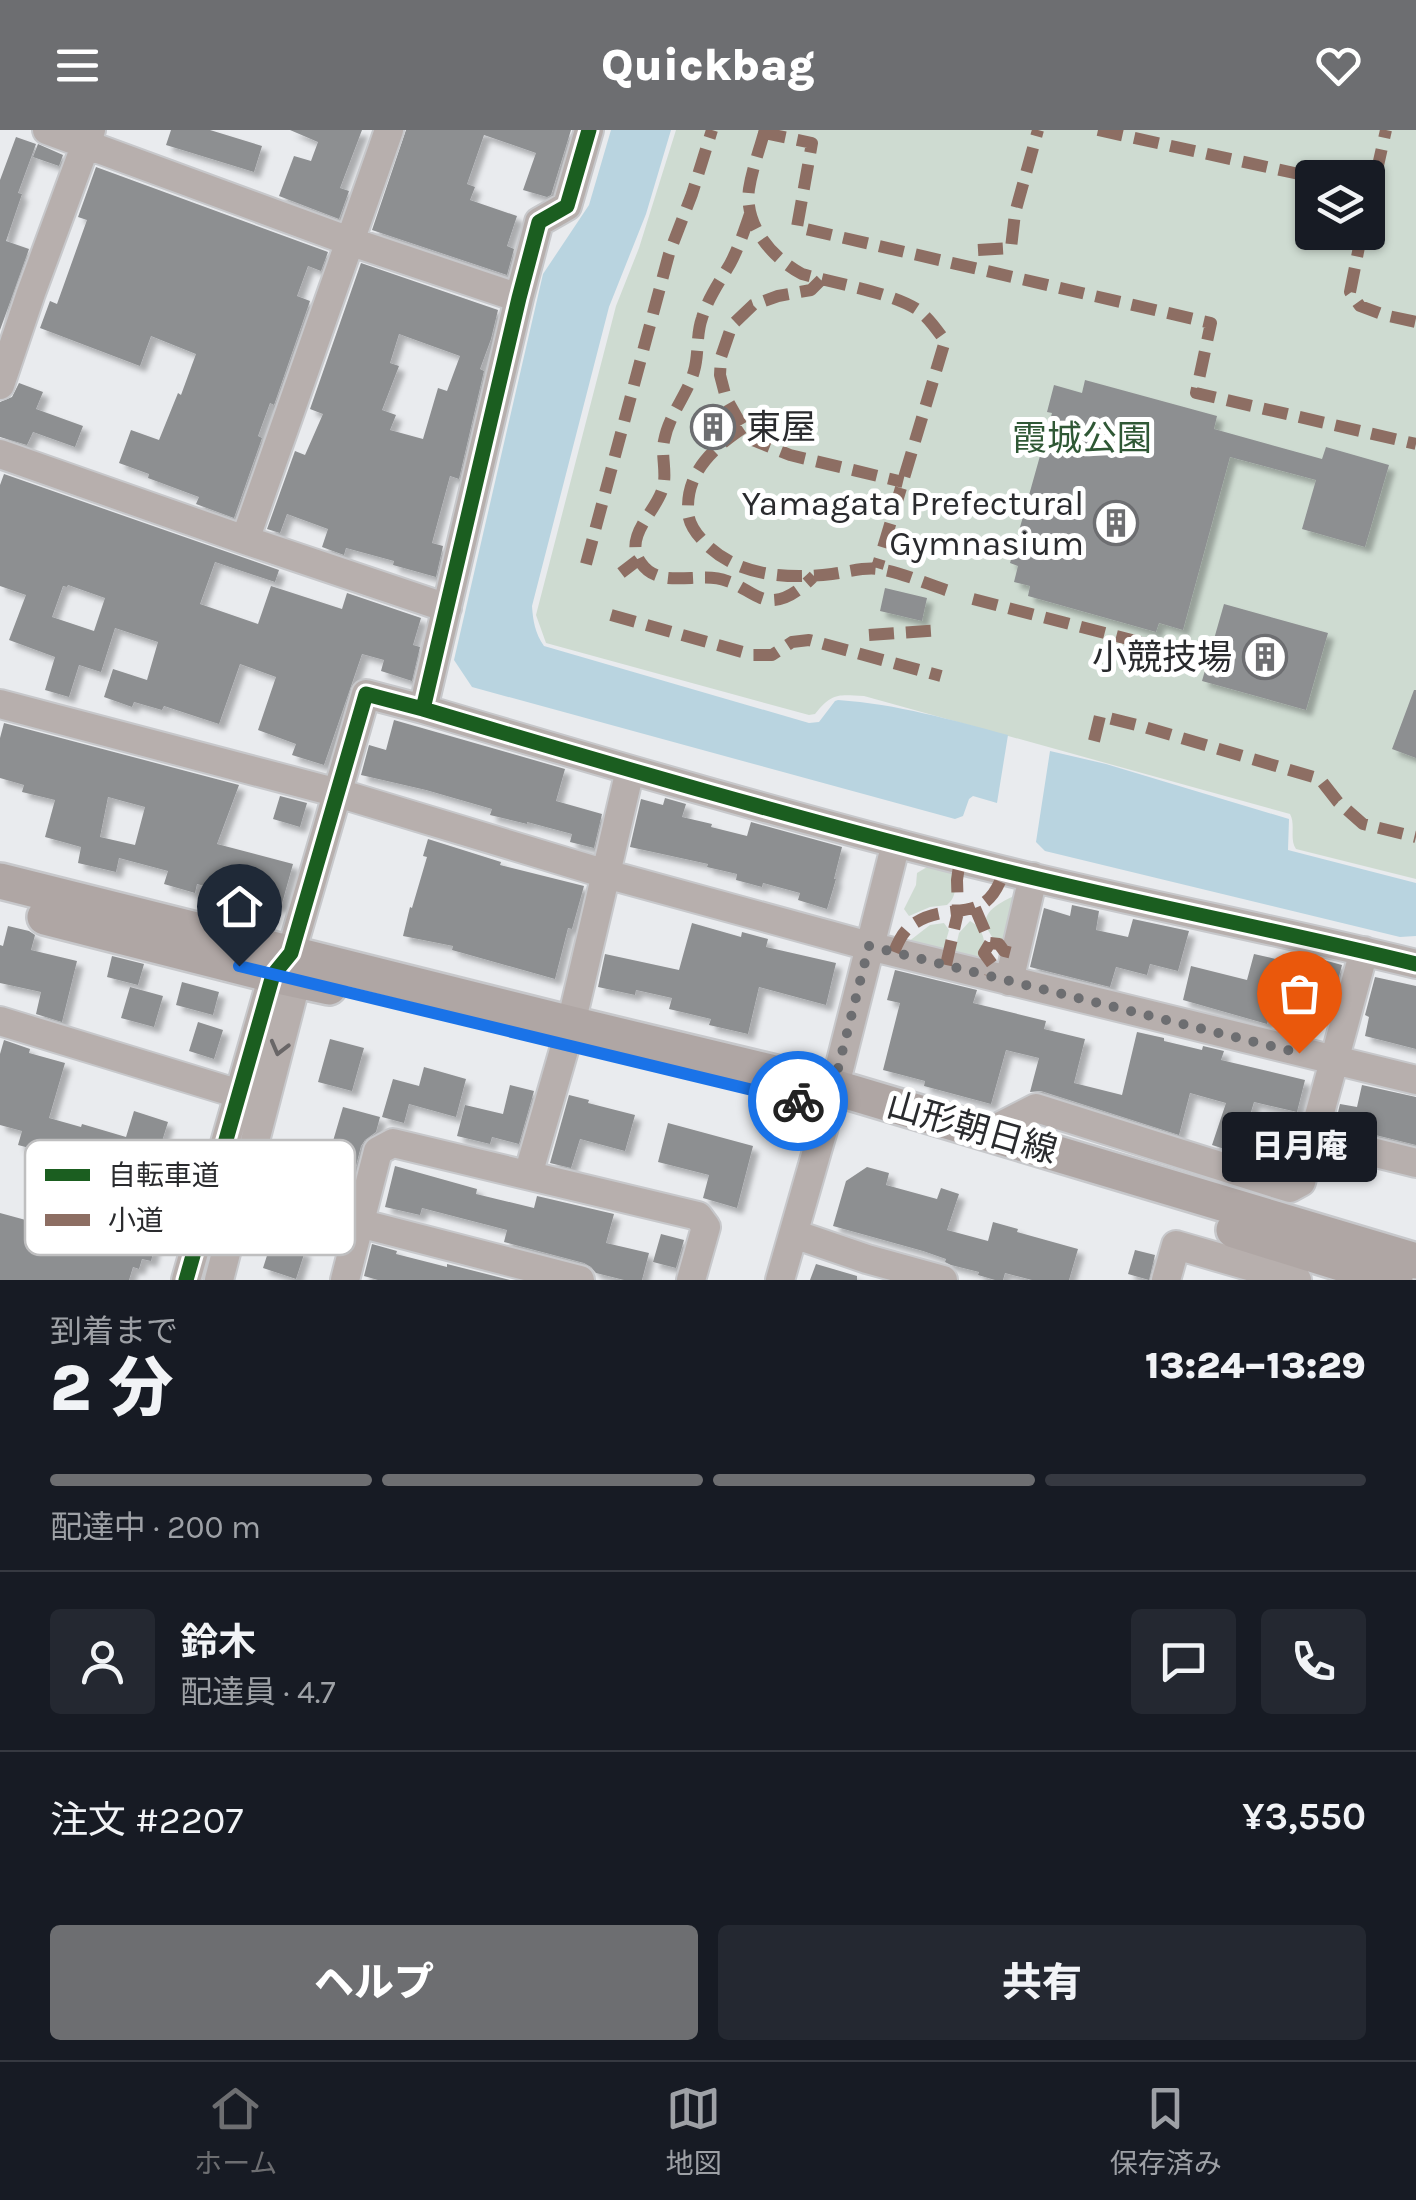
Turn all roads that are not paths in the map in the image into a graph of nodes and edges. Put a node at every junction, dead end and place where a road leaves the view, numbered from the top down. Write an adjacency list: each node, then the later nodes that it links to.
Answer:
1 (47, 130): 4 (street)
2 (389, 130): 5 (street)
3 (589, 130): 6 (street)
4 (88, 137): 5 (street); 7 (street)
5 (349, 241): 6 (street); 9 (street)
6 (519, 298): 10 (street)
7 (0, 385)
8 (0, 454): 9 (street)
9 (245, 540): 10 (street)
10 (447, 608): 12 (street)
11 (0, 704): 14 (street)
12 (423, 709): 13 (street); 14 (street)
13 (630, 770): 15 (street); 16 (street)
14 (338, 793): 16 (street); 23 (street)
15 (896, 843): 17 (street); 20 (street)
16 (606, 874): 20 (street); 26 (street)
17 (1033, 877): 21 (street); 24 (street)
18 (0, 881): 23 (main road, 山形朝日線)
19 (0, 906): 23 (main road, 山形朝日線)
20 (869, 946): 24 (street); 30 (street)
21 (1364, 951): 22 (street); 27 (street)
22 (1416, 964)
23 (287, 969): 26 (main road, 山形朝日線); 29 (street); 34 (street, one-way to 34)
24 (1010, 980): 27 (street)
25 (0, 1022): 29 (street)
26 (568, 1034): 30 (main road, 山形朝日線); 37 (street)
27 (1335, 1062): 28 (street); 32 (street)
28 (1416, 1080)
29 (238, 1094): 33 (street)
30 (831, 1098): 31 (main road, 山形朝日線); 35 (main road, 山形朝日線); 39 (street)
31 (987, 1133): 32 (street); 35 (main road, 山形朝日線)
32 (1315, 1138): 36 (street)
33 (225, 1140)
34 (250, 1140)
35 (1022, 1153): 44 (main road, 山形朝日線); 55 (main road, 山形朝日線)
36 (1416, 1163)
37 (528, 1175): 38 (street); 51 (street)
38 (359, 1223): 40 (street); 50 (street)
39 (794, 1234): 45 (street); 52 (street)
40 (355, 1239)
41 (193, 1255): 47 (street)
42 (224, 1255): 48 (street, one-way to 48)
43 (351, 1255): 49 (street)
44 (1416, 1260)
45 (864, 1270): 53 (street)
46 (1282, 1278): 54 (street)
47 (186, 1280)
48 (219, 1280)
49 (345, 1280)
50 (580, 1280)
51 (692, 1280)
52 (780, 1280)
53 (942, 1280)
54 (1166, 1280)
55 (1395, 1280)

